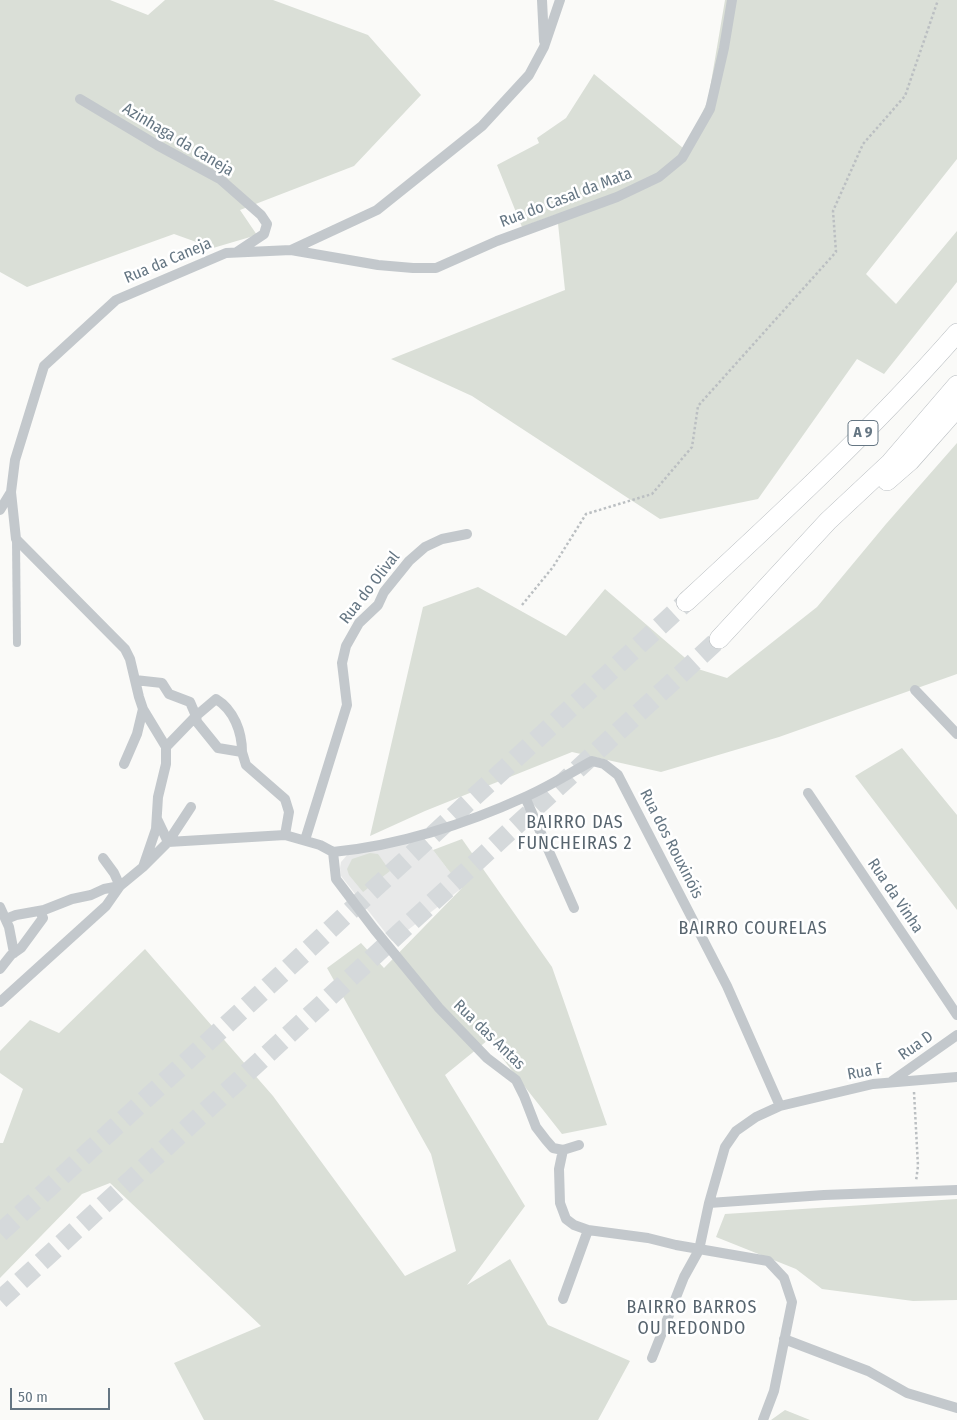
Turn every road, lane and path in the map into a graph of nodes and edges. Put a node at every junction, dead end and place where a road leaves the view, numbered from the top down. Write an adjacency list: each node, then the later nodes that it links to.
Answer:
1 (542, 0): 5 (street)
2 (560, 0): 5 (street, Rua da Caneja)
3 (732, 0): 7 (street, Rua do Casal da Mata)
4 (938, 0): 18 (path)
5 (544, 47): 7 (street, Rua da Caneja)
6 (80, 99): 8 (street, Azinhaga da Caneja)
7 (291, 250): 8 (street, Rua da Caneja)
8 (236, 252): 12 (street, Rua da Caneja)
9 (957, 333): 17 (highway, A 9)
10 (957, 385): 16 (highway, A 9)
11 (957, 408): 16 (highway)
12 (11, 492): 13 (street); 15 (street)
13 (0, 510)
14 (468, 534): 34 (street, Rua do Olival)
15 (16, 539): 20 (street); 21 (street)
16 (813, 539): 19 (highway, A 9)
17 (686, 602)
18 (522, 605)
19 (719, 639)
20 (17, 643)
21 (135, 680): 23 (street); 24 (street)
22 (916, 690): 25 (street)
23 (143, 708): 26 (street); 28 (street)
24 (196, 716): 26 (street); 27 (street); 27 (street)
25 (957, 734)
26 (166, 747): 32 (street)
27 (242, 752): 33 (street)
28 (124, 764)
29 (808, 793): 47 (street, Rua da Vinha)
30 (525, 797): 36 (street); 41 (street); 52 (street, Rua dos Rouxinóis)
31 (191, 807): 35 (street)
32 (156, 816): 35 (street); 38 (street)
33 (285, 835): 34 (street); 35 (street)
34 (305, 840): 36 (street)
35 (168, 842): 38 (street)
36 (333, 852): 54 (street, Rua das Antas)
37 (103, 858): 39 (street)
38 (144, 867): 39 (street)
39 (120, 886): 42 (street); 46 (street)
40 (0, 907): 43 (street)
41 (574, 908)
42 (40, 911): 43 (street); 44 (street)
43 (6, 919): 44 (street)
44 (14, 953): 45 (street)
45 (0, 969)
46 (0, 1002)
47 (957, 1015)
48 (957, 1035): 51 (street, Rua D)
49 (957, 1077): 50 (street, Rua F)
50 (914, 1080): 51 (street, Rua F); 56 (path)
51 (891, 1082): 52 (street, Rua F)
52 (780, 1106): 57 (street, Rua F)
53 (579, 1144): 54 (street)
54 (563, 1150): 58 (street)
55 (957, 1190): 56 (street)
56 (915, 1192): 57 (street)
57 (710, 1203): 59 (street, Rua F)
58 (588, 1230): 59 (street); 60 (street)
59 (699, 1250): 61 (street); 62 (street, Rua F)
60 (563, 1299)
61 (784, 1339): 63 (street); 64 (street)
62 (652, 1358)
63 (957, 1408)
64 (764, 1420)

